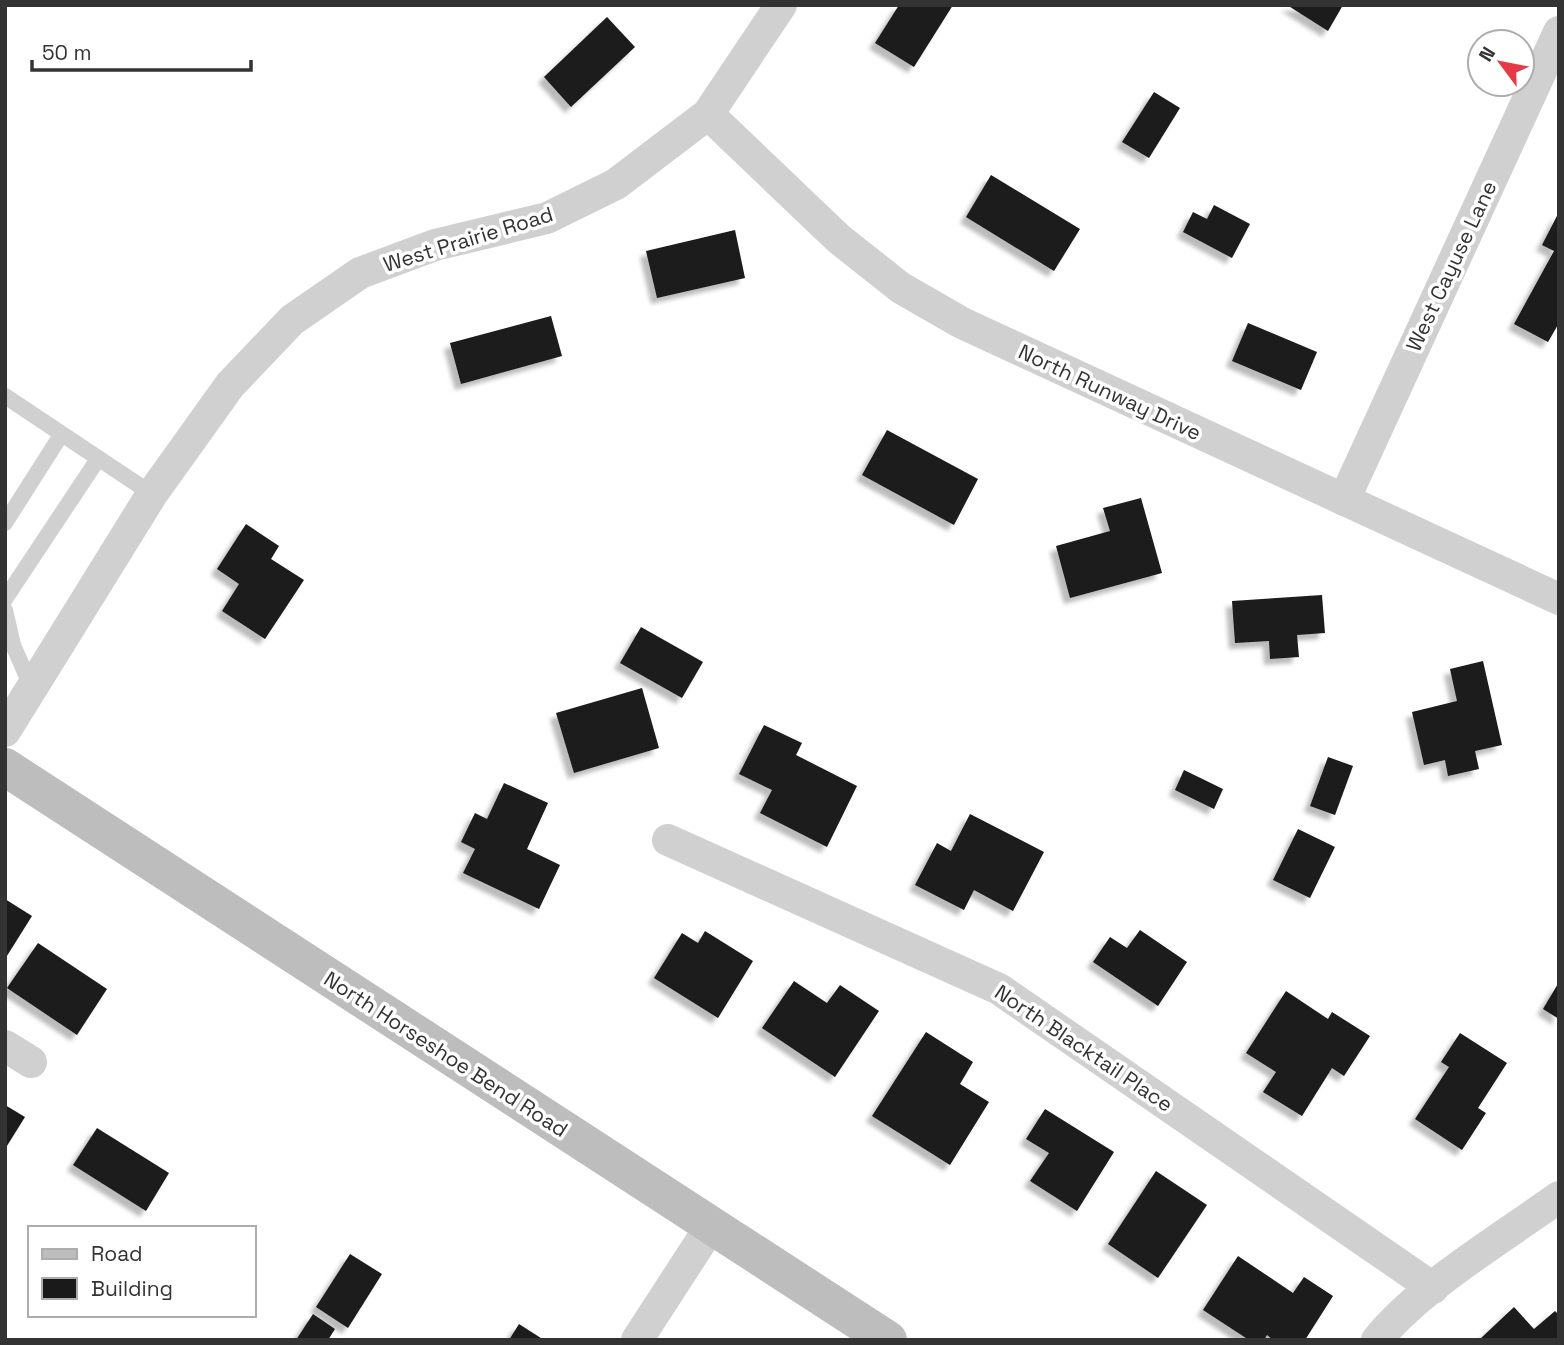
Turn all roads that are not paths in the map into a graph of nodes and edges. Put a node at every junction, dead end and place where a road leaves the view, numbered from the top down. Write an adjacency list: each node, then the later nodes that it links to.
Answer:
1 (781, 5): 3 (street, West Prairie Road)
2 (1559, 32): 8 (street, West Cayuse Lane)
3 (708, 114): 7 (street, West Prairie Road); 8 (street, North Runway Drive)
4 (5, 396): 5 (lane)
5 (61, 435): 6 (lane); 9 (lane)
6 (97, 459): 7 (lane); 10 (lane)
7 (152, 495): 13 (street, West Prairie Road)
8 (1343, 500): 11 (street, North Runway Drive)
9 (7, 515)
10 (5, 599)
11 (1559, 599)
12 (5, 610): 13 (lane)
13 (33, 688): 14 (street, West Prairie Road)
14 (5, 731)
15 (5, 767): 20 (street, North Horseshoe Bend Road)
16 (668, 840): 21 (street, North Blacktail Place)
17 (5, 1046): 18 (street)
18 (32, 1062)
19 (1559, 1197): 21 (street)
20 (711, 1226): 22 (street); 23 (street, North Horseshoe Bend Road)
21 (1433, 1288): 24 (street)
22 (637, 1340)
23 (888, 1340)
24 (1377, 1340)

